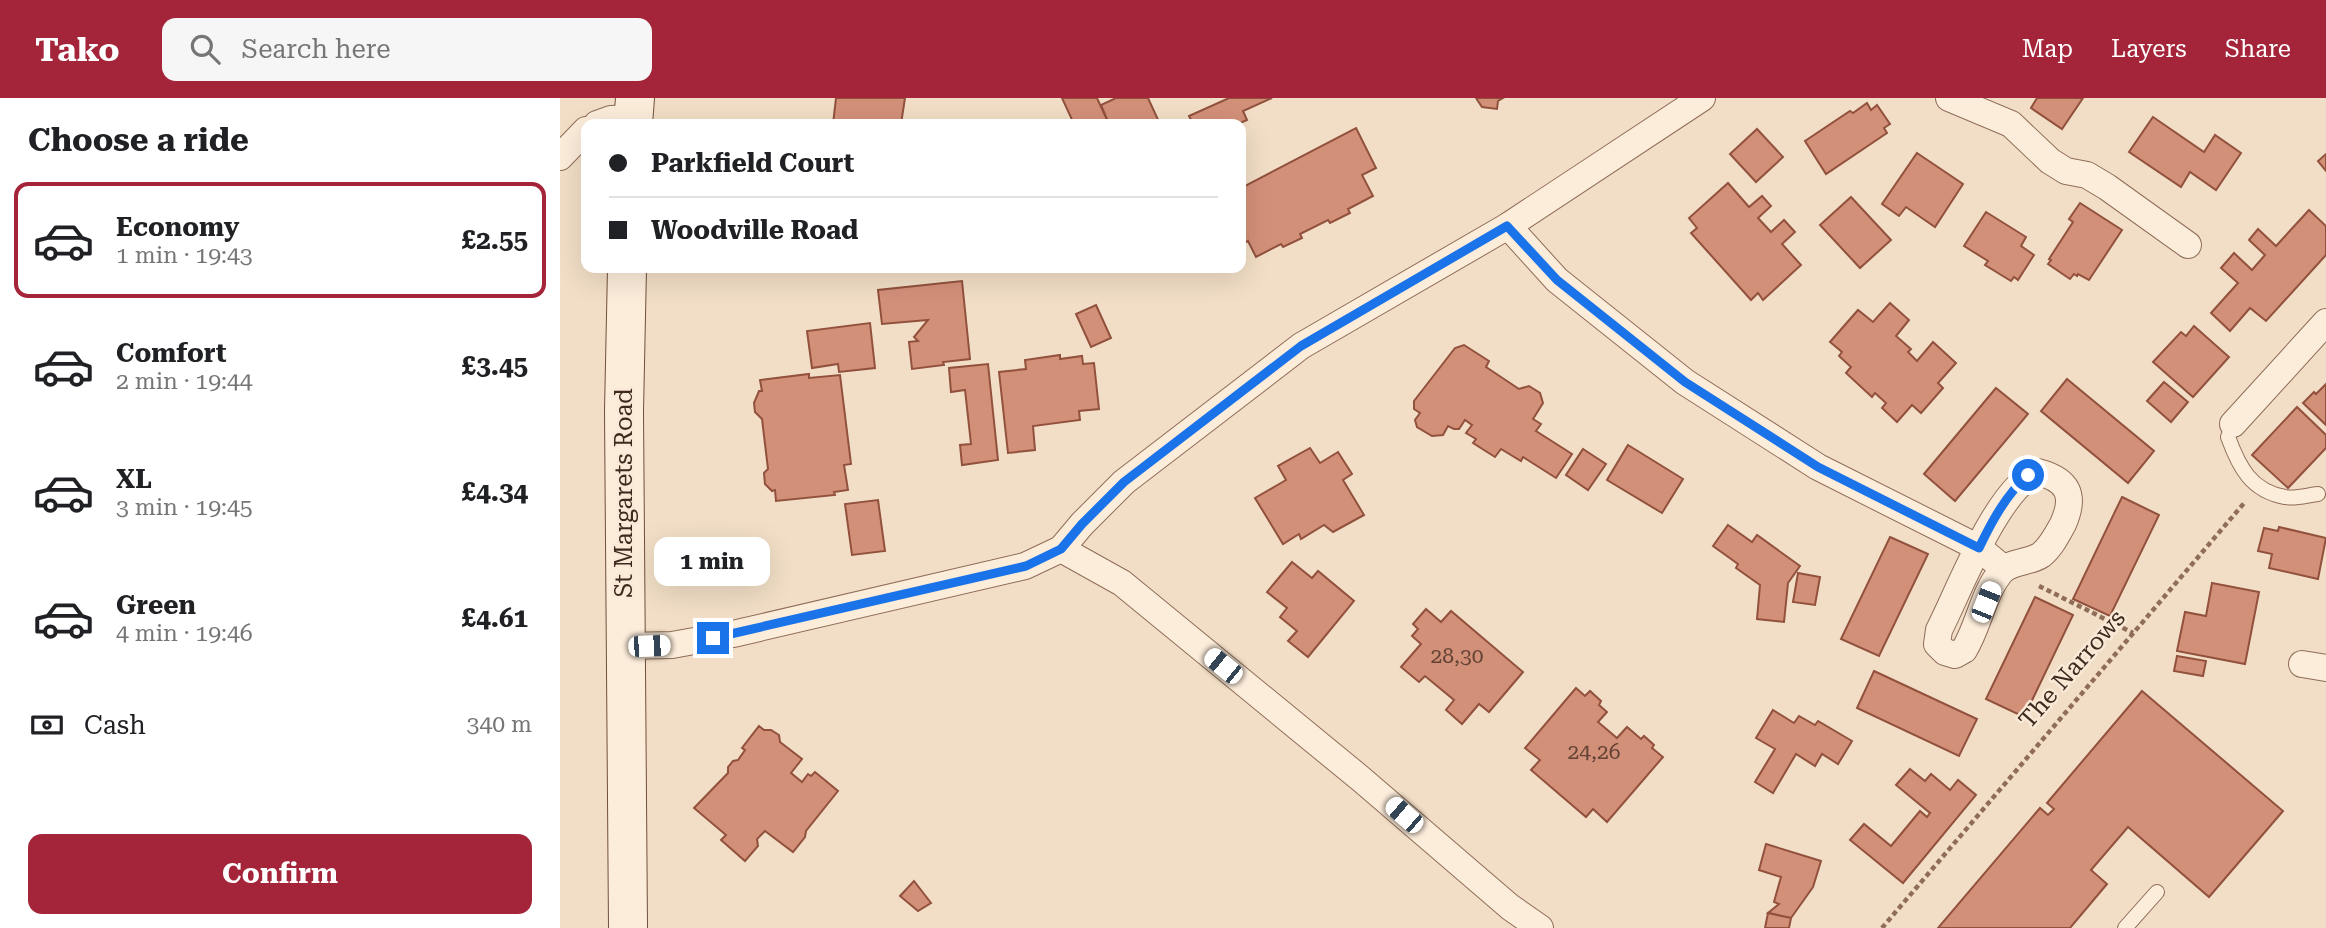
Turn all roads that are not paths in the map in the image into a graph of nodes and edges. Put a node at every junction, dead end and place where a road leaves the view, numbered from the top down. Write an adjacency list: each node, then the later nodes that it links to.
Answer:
1 (1702, 98): 7 (street)
2 (1949, 98): 8 (street)
3 (634, 114): 4 (street)
4 (611, 119)
5 (581, 135): 6 (street)
6 (560, 157)
7 (1507, 226): 13 (street); 14 (street)
8 (2188, 245)
9 (627, 273): 16 (street, St Margarets Road)
10 (2326, 321): 11 (street)
11 (2233, 424): 12 (lane)
12 (2318, 494)
13 (1979, 548): 15 (street); 15 (street); 15 (street)
14 (1061, 549): 16 (street); 19 (street)
15 (2004, 569)
16 (625, 646): 18 (street, St Margarets Road)
17 (2157, 892): 20 (lane)
18 (628, 928)
19 (1540, 928)
20 (2125, 928)

